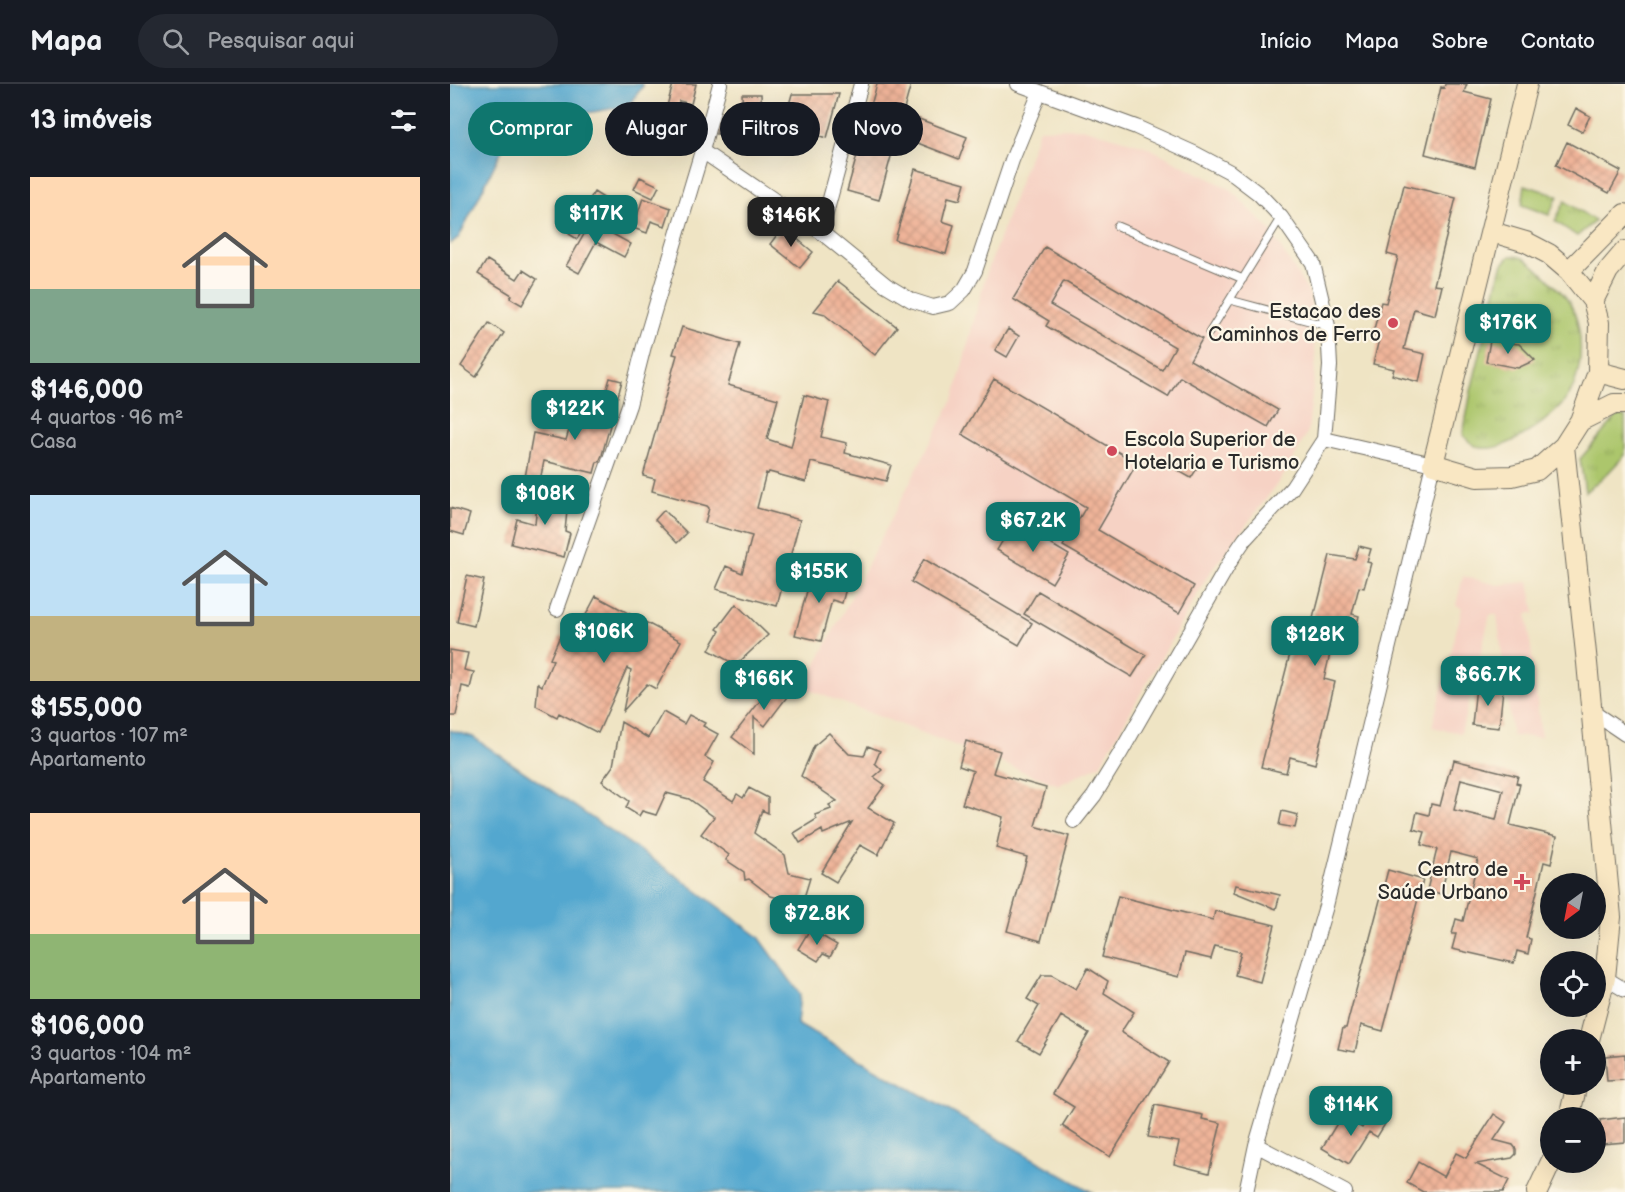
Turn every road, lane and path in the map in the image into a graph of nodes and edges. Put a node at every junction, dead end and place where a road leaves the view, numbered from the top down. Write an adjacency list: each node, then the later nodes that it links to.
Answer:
1 (720, 84): 6 (street)
2 (861, 84): 12 (street)
3 (1018, 84): 5 (street)
4 (1527, 84): 13 (main road)
5 (1040, 92): 10 (street); 12 (street)
6 (708, 129)
7 (708, 155): 12 (street)
8 (701, 156): 28 (street)
9 (1625, 214): 15 (main road)
10 (1281, 217): 16 (lane); 19 (street)
11 (1117, 226): 16 (lane)
12 (821, 232)
13 (1492, 232): 15 (main road); 27 (main road)
14 (1625, 251): 18 (main road)
15 (1569, 271): 18 (main road)
16 (1243, 279): 17 (lane)
17 (1230, 300): 19 (lane); 20 (lane)
18 (1593, 301): 21 (main road)
19 (1328, 326): 25 (street)
20 (1209, 333)
21 (1598, 372): 22 (main road); 24 (main road)
22 (1625, 379)
23 (1625, 404): 24 (main road)
24 (1580, 421): 26 (main road)
25 (1324, 439): 27 (street); 31 (street)
26 (1564, 446): 27 (main road); 29 (main road)
27 (1433, 464): 35 (street)
28 (557, 609)
29 (1591, 711): 30 (street); 32 (main road)
30 (1625, 734)
31 (1074, 821)
32 (1606, 968)
33 (1606, 979): 34 (street)
34 (1625, 990)
35 (1256, 1145): 37 (street); 38 (street)
36 (1546, 1173): 39 (main road)
37 (1246, 1192)
38 (1345, 1192)
39 (1537, 1192)

